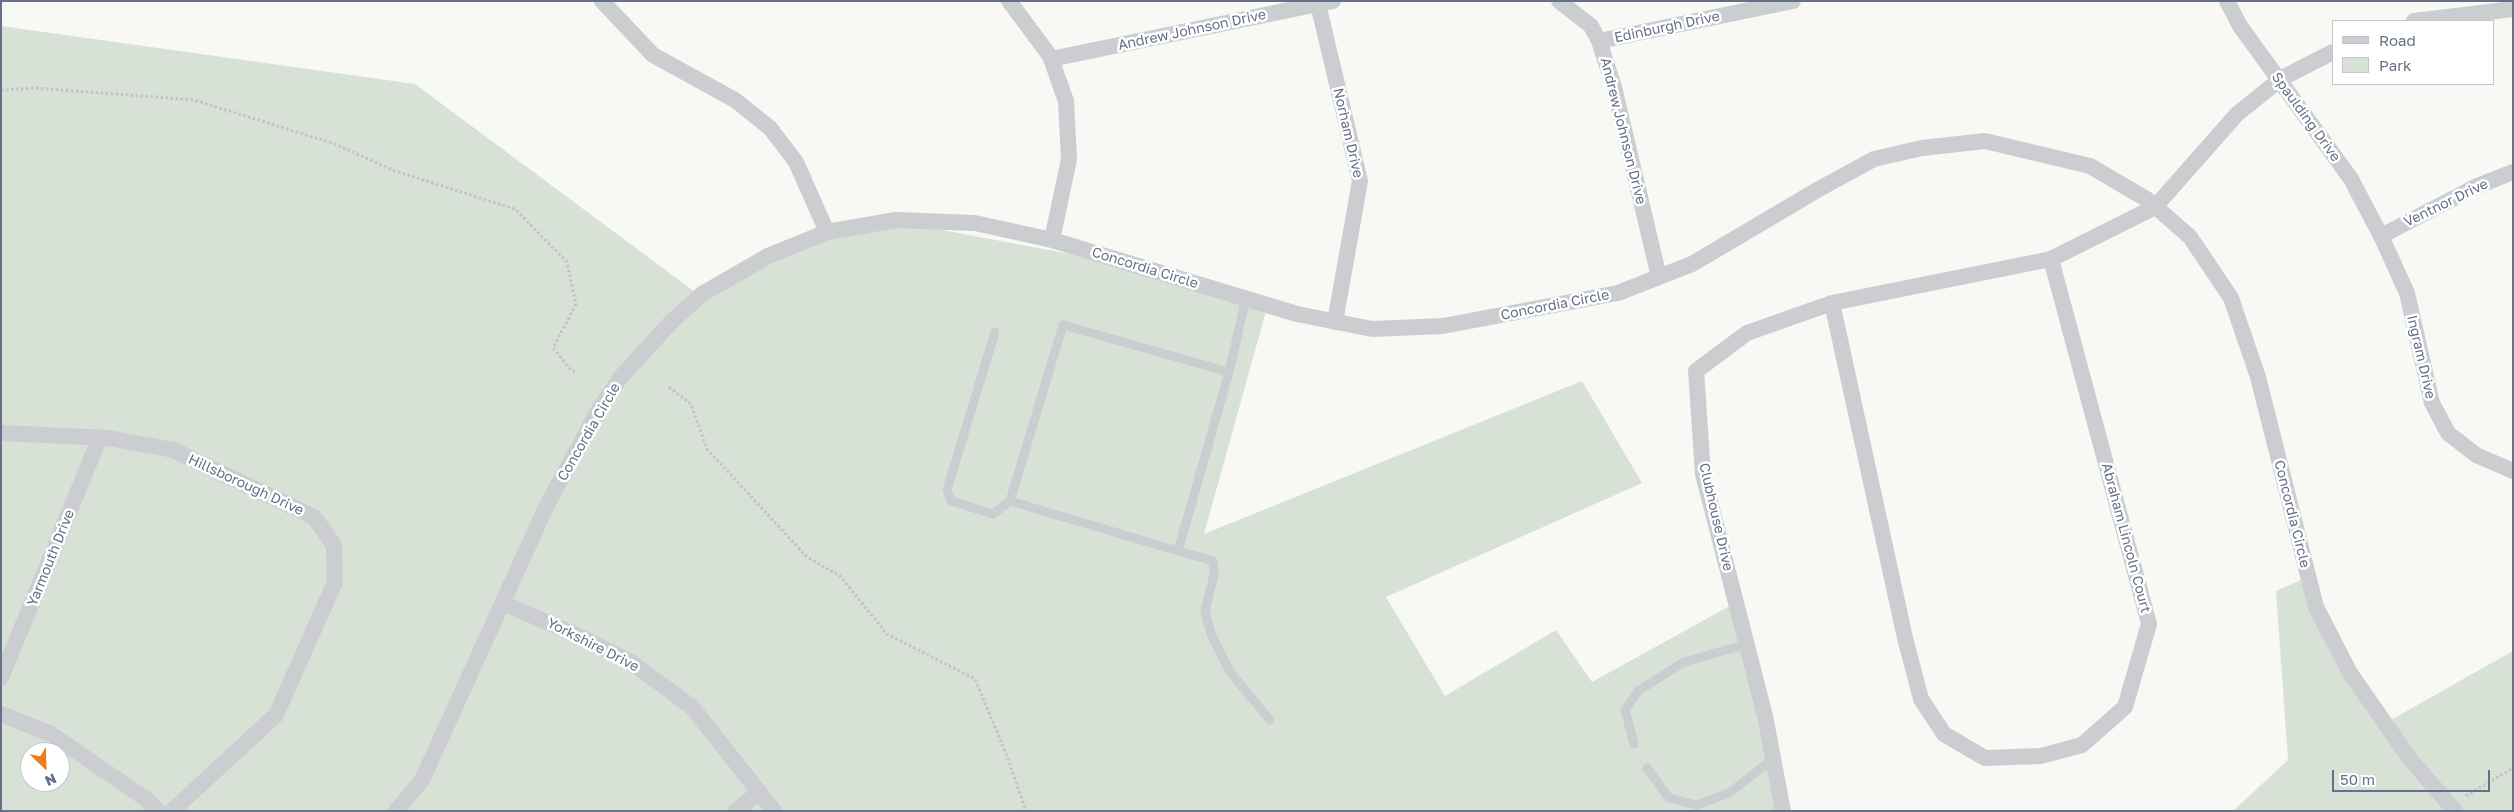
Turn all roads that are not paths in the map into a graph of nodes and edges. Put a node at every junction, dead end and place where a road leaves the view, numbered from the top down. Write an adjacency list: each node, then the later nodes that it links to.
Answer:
1 (602, 1): 15 (street)
2 (1009, 1): 11 (street)
3 (1559, 1): 9 (street, Andrew Johnson Drive)
4 (1794, 1): 9 (street, Edinburgh Drive)
5 (2227, 1): 12 (street, Spaulding Drive)
6 (1325, 3): 11 (street, Andrew Johnson Drive); 22 (street, Norham Drive)
7 (2513, 9): 8 (street)
8 (2422, 20)
9 (1599, 41): 19 (street, Andrew Johnson Drive)
10 (2332, 53): 12 (street)
11 (1051, 59): 17 (street)
12 (2280, 80): 14 (street); 16 (street, Spaulding Drive)
13 (2513, 172): 16 (street, Ventnor Drive)
14 (2155, 207): 18 (street); 19 (street, Concordia Circle); 39 (street, Concordia Circle)
15 (827, 232): 17 (street, Concordia Circle); 30 (street, Concordia Circle)
16 (2381, 236): 27 (street, Ingram Drive)
17 (1052, 240): 20 (street, Concordia Circle)
18 (2051, 259): 21 (street); 21 (street, Abraham Lincoln Court)
19 (1659, 277): 22 (street, Concordia Circle)
20 (1246, 298): 22 (street, Concordia Circle); 24 (lane)
21 (1832, 303): 31 (street, Clubhouse Drive)
22 (1335, 322)
23 (995, 332): 28 (lane)
24 (1229, 372): 28 (lane); 29 (lane)
25 (1, 433): 26 (street, Hillsborough Drive)
26 (100, 437): 32 (street, Yarmouth Drive); 41 (street, Hillsborough Drive)
27 (2513, 471)
28 (1010, 501): 29 (lane)
29 (1178, 552): 34 (lane)
30 (503, 603): 38 (street, Yorkshire Drive); 42 (street, Concordia Circle)
31 (1747, 644): 35 (lane); 36 (street, Clubhouse Drive)
32 (1, 678)
33 (1, 714): 40 (street)
34 (1270, 720)
35 (1634, 744)
36 (1773, 759): 37 (lane); 45 (street, Clubhouse Drive)
37 (1647, 768)
38 (759, 792): 43 (street); 44 (street, Yorkshire Drive)
39 (2453, 808)
40 (158, 811)
41 (172, 811)
42 (396, 811)
43 (736, 811)
44 (774, 811)
45 (1783, 811)

